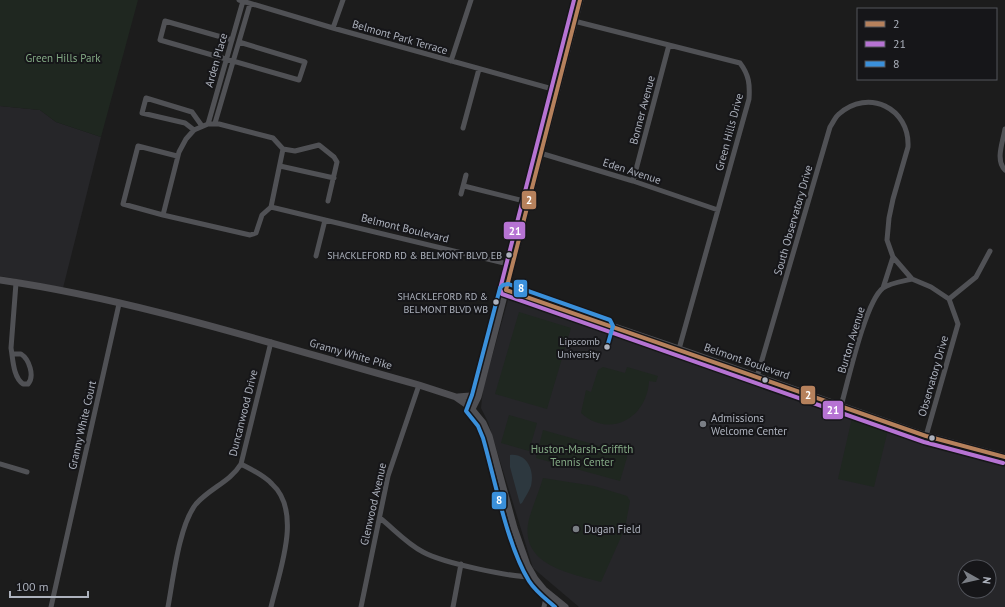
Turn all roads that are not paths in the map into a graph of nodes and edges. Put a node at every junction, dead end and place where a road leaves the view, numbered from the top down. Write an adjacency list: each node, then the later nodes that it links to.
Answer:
1 (343, 0): 7 (street)
2 (471, 0): 13 (street)
3 (580, 0): 6 (street)
4 (241, 1): 5 (street, Belmont Park Terrace); 8 (street, Arden Place)
5 (250, 4): 7 (street, Belmont Park Terrace); 9 (street, Arden Place)
6 (574, 21): 10 (street, Green Hills Drive); 15 (street)
7 (333, 28): 13 (street, Belmont Park Terrace)
8 (232, 40): 11 (street, Arden Place); 11 (street)
9 (239, 42): 12 (street, Arden Place); 12 (street)
10 (669, 45): 28 (street, Bonner Avenue); 34 (street, Green Hills Drive)
11 (226, 59): 12 (street); 17 (street, Arden Place)
12 (233, 61): 16 (street, Arden Place)
13 (451, 61): 14 (street, Belmont Park Terrace)
14 (479, 69): 15 (street, Belmont Park Terrace); 18 (street)
15 (556, 90): 22 (street)
16 (215, 123): 17 (street); 21 (street)
17 (205, 125): 20 (street); 20 (street)
18 (463, 128)
19 (1005, 129): 25 (street)
20 (194, 130): 23 (street)
21 (283, 150): 24 (street); 27 (street)
22 (540, 153): 28 (street, Eden Avenue); 32 (street)
23 (177, 156): 35 (street); 35 (street)
24 (280, 166): 27 (street); 33 (street)
25 (1005, 170)
26 (466, 175): 29 (street)
27 (334, 178): 31 (street)
28 (633, 181): 34 (street, Eden Avenue)
29 (464, 186): 30 (street); 32 (street)
30 (461, 194)
31 (328, 201)
32 (528, 202): 40 (street)
33 (271, 207): 35 (street); 36 (street, Belmont Boulevard)
34 (718, 210): 49 (street, Green Hills Drive)
35 (162, 215)
36 (325, 220): 38 (street); 40 (street, Belmont Boulevard)
37 (990, 251): 46 (street)
38 (316, 256)
39 (893, 257): 41 (street); 44 (street, Burton Avenue); 51 (street, South Observatory Drive)
40 (512, 265): 45 (street)
41 (912, 279): 44 (street); 46 (street)
42 (0, 280): 43 (street, Granny White Pike)
43 (16, 283): 47 (street, Granny White Pike); 50 (street)
44 (883, 288): 55 (street, Burton Avenue)
45 (506, 290): 49 (street, Belmont Boulevard); 53 (street)
46 (949, 299): 57 (street, Observatory Drive)
47 (119, 304): 48 (street, Granny White Pike); 66 (street, Granny White Court)
48 (271, 342): 52 (street, Granny White Pike); 60 (street, Duncanwood Drive)
49 (679, 349): 51 (street, Belmont Boulevard)
50 (12, 354): 50 (street)
51 (758, 377): 55 (street, Belmont Boulevard)
52 (419, 385): 54 (street, Granny White Pike); 62 (street, Glenwood Avenue)
53 (480, 388): 54 (street); 56 (street)
54 (456, 397): 56 (street, Granny White Pike)
55 (841, 406): 57 (street, Belmont Boulevard)
56 (472, 408): 64 (street, Granny White Pike)
57 (926, 436): 58 (street, Belmont Boulevard)
58 (1005, 457)
59 (0, 464): 61 (street)
60 (241, 464): 67 (street, Duncanwood Drive); 68 (street)
61 (27, 472)
62 (380, 518): 63 (street); 69 (street, Glenwood Avenue)
63 (462, 564): 64 (street); 70 (street)
64 (533, 576): 65 (street, Granny White Pike)
65 (547, 593): 71 (street); 72 (street, Granny White Pike)
66 (51, 607)
67 (168, 607)
68 (271, 607)
69 (361, 607)
70 (453, 607)
71 (544, 607)
72 (565, 607)

